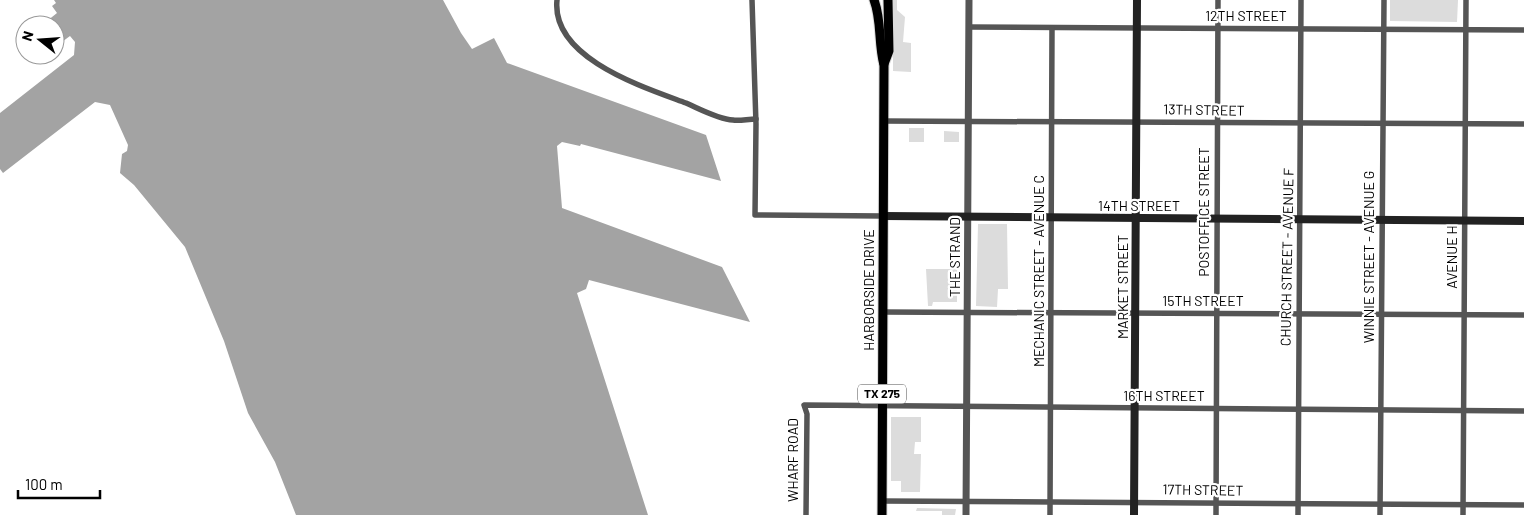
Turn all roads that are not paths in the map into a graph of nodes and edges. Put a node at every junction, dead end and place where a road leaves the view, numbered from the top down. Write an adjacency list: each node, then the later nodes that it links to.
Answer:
1 (557, 0): 20 (street)
2 (752, 0): 20 (street)
3 (874, 0): 19 (main road, HARBORSIDE DRIVE / TX 275)
4 (888, 0): 19 (main road, HARBORSIDE DRIVE / TX 275)
5 (969, 0): 11 (street, THE STRAND)
6 (1136, 0): 13 (main road, MARKET STREET)
7 (1218, 0): 14 (street, POSTOFFICE STREET)
8 (1301, 0): 15 (street, CHURCH STREET - AVENUE F)
9 (1384, 0): 16 (street, WINNIE STREET - AVENUE G)
10 (1466, 0): 17 (street, AVENUE H)
11 (968, 27): 12 (street, 12TH STREET); 22 (street, THE STRAND)
12 (1052, 28): 13 (street, 12TH STREET); 23 (street, MECHANIC STREET - AVENUE C)
13 (1137, 28): 14 (street, 12TH STREET); 24 (main road, MARKET STREET)
14 (1218, 28): 15 (street, 12TH STREET); 27 (street, POSTOFFICE STREET)
15 (1301, 29): 16 (street, 12TH STREET); 25 (street, CHURCH STREET - AVENUE F)
16 (1383, 29): 17 (street, 12TH STREET); 26 (street, WINNIE STREET - AVENUE G)
17 (1466, 30): 18 (street, 12TH STREET); 28 (street, AVENUE H)
18 (1524, 30)
19 (884, 65): 21 (main road, HARBORSIDE DRIVE / TX 275)
20 (756, 119): 30 (street, 14TH STREET)
21 (884, 121): 22 (street, 13TH STREET); 30 (main road, HARBORSIDE DRIVE / TX 275)
22 (968, 122): 23 (street, 13TH STREET); 31 (street, THE STRAND)
23 (1052, 122): 24 (street, 13TH STREET); 32 (street, MECHANIC STREET - AVENUE C)
24 (1136, 122): 27 (street, 13TH STREET); 33 (main road, MARKET STREET)
25 (1300, 123): 26 (street, 13TH STREET); 27 (street, 13TH STREET); 35 (street, CHURCH STREET - AVENUE F)
26 (1383, 123): 28 (street, 13TH STREET); 36 (street, WINNIE STREET - AVENUE G)
27 (1217, 124): 34 (street, POSTOFFICE STREET)
28 (1466, 124): 29 (street, 13TH STREET); 37 (street, AVENUE H)
29 (1524, 124)
30 (883, 216): 31 (main road, 14TH STREET); 39 (main road, HARBORSIDE DRIVE / TX 275)
31 (968, 217): 32 (main road, 14TH STREET); 40 (street, THE STRAND)
32 (1052, 218): 33 (main road, 14TH STREET); 41 (street, MECHANIC STREET - AVENUE C)
33 (1136, 218): 34 (main road, 14TH STREET); 42 (main road, MARKET STREET)
34 (1217, 218): 35 (main road, 14TH STREET); 43 (street, POSTOFFICE STREET)
35 (1300, 219): 36 (main road, 14TH STREET); 44 (street, CHURCH STREET - AVENUE F)
36 (1382, 219): 37 (main road, 14TH STREET); 45 (street, WINNIE STREET - AVENUE G)
37 (1465, 220): 38 (main road, 14TH STREET); 46 (street, AVENUE H)
38 (1524, 221)
39 (883, 312): 40 (street, 15TH STREET); 49 (main road, HARBORSIDE DRIVE / TX 275)
40 (967, 312): 41 (street, 15TH STREET); 50 (street, THE STRAND)
41 (1051, 313): 42 (street, 15TH STREET); 51 (street, MECHANIC STREET - AVENUE C)
42 (1136, 313): 43 (street, 15TH STREET); 52 (main road, MARKET STREET)
43 (1216, 313): 44 (street, 15TH STREET); 53 (street, POSTOFFICE STREET)
44 (1298, 314): 45 (street, 15TH STREET); 54 (street, CHURCH STREET - AVENUE F)
45 (1381, 315): 46 (street, 15TH STREET); 55 (street, WINNIE STREET - AVENUE G)
46 (1464, 315): 47 (street, 15TH STREET); 56 (street, AVENUE H)
47 (1524, 315)
48 (804, 405): 49 (street, 16TH STREET); 67 (street, WHARF ROAD)
49 (882, 406): 50 (street, 16TH STREET); 58 (main road, HARBORSIDE DRIVE / TX 275)
50 (966, 407): 51 (street, 16TH STREET); 59 (street, THE STRAND)
51 (1051, 408): 52 (street, 16TH STREET); 60 (street, MECHANIC STREET - AVENUE C)
52 (1135, 408): 53 (street, 16TH STREET); 61 (main road, MARKET STREET)
53 (1215, 408): 54 (street, 16TH STREET); 62 (street, POSTOFFICE STREET)
54 (1298, 409): 55 (street, 16TH STREET); 63 (street, CHURCH STREET - AVENUE F)
55 (1380, 410): 56 (street, 16TH STREET); 64 (street, WINNIE STREET - AVENUE G)
56 (1463, 410): 57 (street, 16TH STREET); 66 (street, AVENUE H)
57 (1524, 411)
58 (882, 501): 59 (street, 17TH STREET); 68 (main road, HARBORSIDE DRIVE / TX 275)
59 (966, 502): 60 (street, 17TH STREET); 69 (street, THE STRAND)
60 (1050, 502): 61 (street, 17TH STREET); 70 (street, MECHANIC STREET - AVENUE C)
61 (1134, 502): 62 (street, 17TH STREET); 71 (main road, MARKET STREET)
62 (1216, 503): 63 (street, 17TH STREET); 72 (street, POSTOFFICE STREET)
63 (1298, 504): 64 (street, 17TH STREET); 73 (street, CHURCH STREET - AVENUE F)
64 (1380, 505): 66 (street, 17TH STREET); 74 (street, WINNIE STREET - AVENUE G)
65 (1524, 505): 66 (street, 17TH STREET)
66 (1463, 506): 75 (street, AVENUE H)
67 (806, 515)
68 (882, 515)
69 (966, 515)
70 (1050, 515)
71 (1134, 515)
72 (1216, 515)
73 (1298, 515)
74 (1380, 515)
75 (1463, 515)

